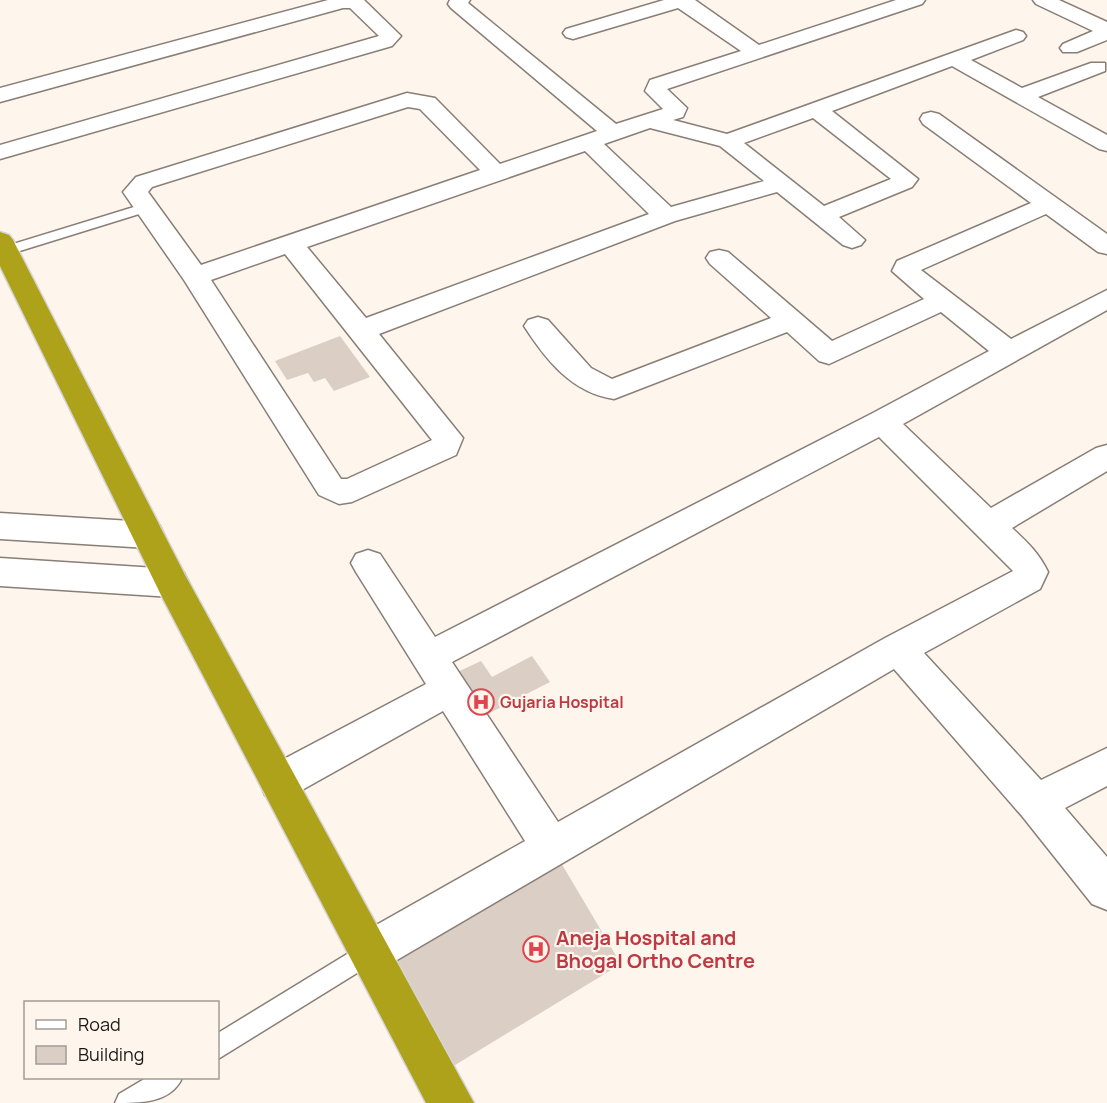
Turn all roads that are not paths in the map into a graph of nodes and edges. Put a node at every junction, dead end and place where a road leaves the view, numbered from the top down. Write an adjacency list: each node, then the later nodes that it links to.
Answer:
1 (460, 0): 17 (street)
2 (915, 0): 9 (street)
3 (1043, 0): 5 (street)
4 (683, 1): 6 (street); 9 (street)
5 (1107, 31): 8 (street)
6 (573, 33)
7 (1016, 36): 10 (street)
8 (1070, 48)
9 (758, 53): 16 (street)
10 (956, 60): 13 (street); 14 (street)
11 (1098, 67): 13 (street)
12 (0, 95): 21 (street)
13 (1019, 96): 18 (street)
14 (817, 110): 20 (street); 27 (street)
15 (931, 118): 24 (street)
16 (649, 121): 17 (street); 20 (street)
17 (613, 133): 19 (street)
18 (1102, 136)
19 (588, 141): 22 (street); 26 (street)
20 (728, 141): 23 (street)
21 (0, 152)
22 (495, 172): 25 (street); 29 (street)
23 (781, 184): 26 (street); 27 (street)
24 (1047, 204): 31 (street); 35 (street)
25 (147, 207): 30 (lane); 33 (street)
26 (666, 216): 38 (street)
27 (821, 216): 28 (street)
28 (852, 240)
29 (290, 243): 33 (street); 38 (street)
30 (3, 246): 44 (highway)
31 (1107, 246)
32 (719, 258): 36 (street)
33 (195, 276): 38 (street)
34 (1107, 299): 39 (street)
35 (942, 301): 36 (street); 39 (street)
36 (789, 321): 37 (street)
37 (538, 326)
38 (362, 330)
39 (1010, 352): 40 (street)
40 (882, 422): 43 (street); 49 (street)
41 (1107, 456): 43 (street)
42 (0, 526): 44 (street)
43 (988, 526): 48 (street)
44 (148, 535): 47 (highway)
45 (369, 563): 49 (street)
46 (0, 572): 47 (street)
47 (172, 583): 52 (highway)
48 (898, 649): 53 (street); 54 (street)
49 (429, 657): 50 (street)
50 (450, 689): 52 (street); 54 (street)
51 (1107, 766): 53 (street)
52 (279, 782): 56 (highway)
53 (1036, 803): 55 (street)
54 (552, 848): 56 (street)
55 (1107, 889)
56 (370, 951): 57 (lane); 60 (highway)
57 (219, 1046)
58 (166, 1079): 59 (lane)
59 (128, 1103)
60 (451, 1103)

